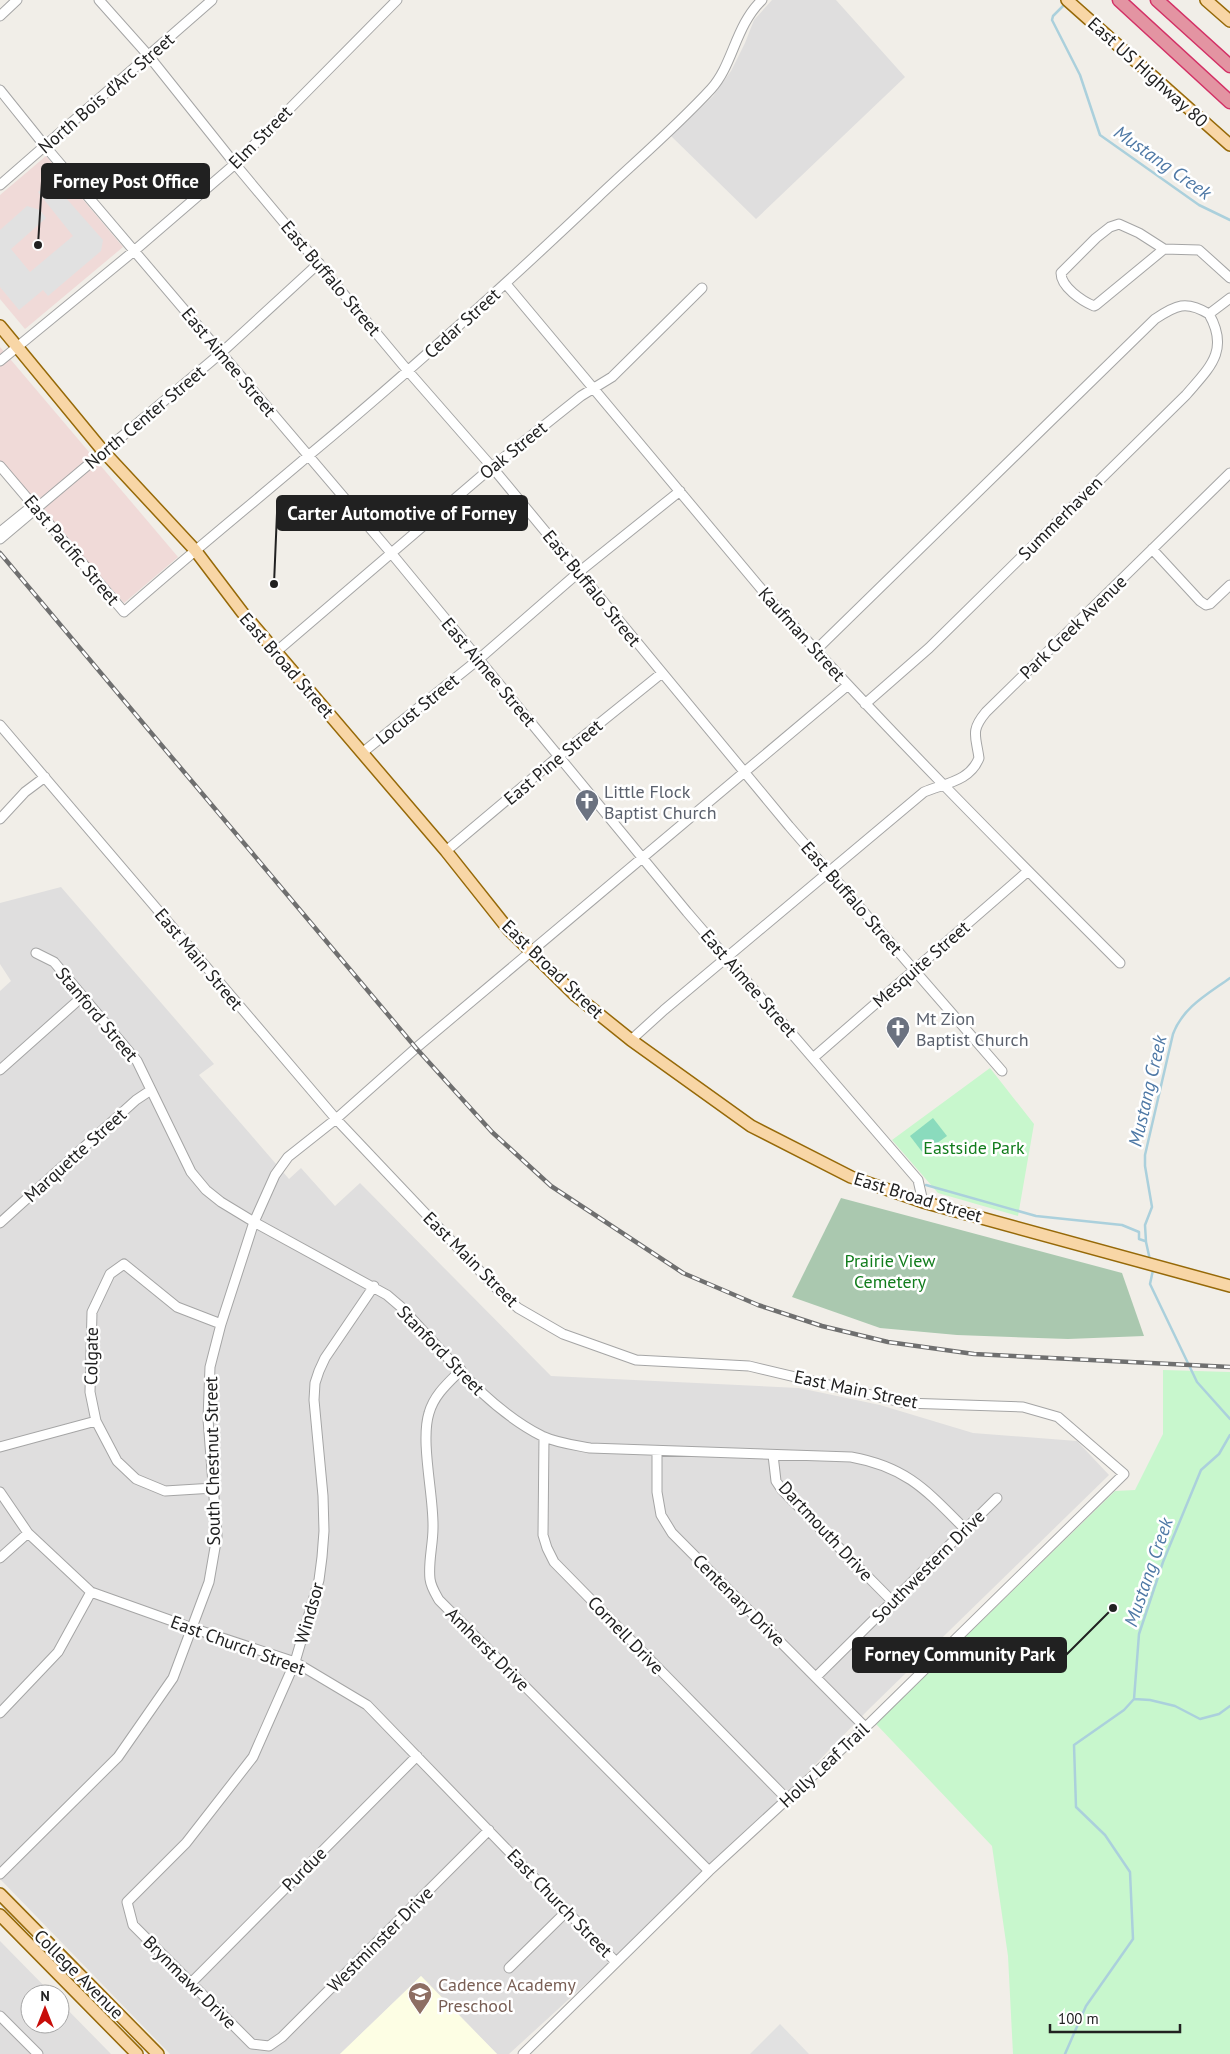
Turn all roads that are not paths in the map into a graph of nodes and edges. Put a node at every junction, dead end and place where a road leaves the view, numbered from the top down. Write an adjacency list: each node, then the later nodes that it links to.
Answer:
1 (17, 0): 10 (street)
2 (99, 0): 12 (street, East Buffalo Street)
3 (212, 0): 12 (street, North Bois d’Arc Street)
4 (397, 0): 18 (street, Elm Street)
5 (762, 0): 24 (street, Cedar Street)
6 (1067, 0): 16 (main road, East US Highway 80)
7 (1119, 0): 15 (highway)
8 (1158, 0): 13 (highway)
9 (1206, 0): 11 (main road)
10 (0, 16)
11 (1230, 22)
12 (148, 55): 17 (street, North Bois d’Arc Street); 18 (street, East Buffalo Street)
13 (1230, 66)
14 (0, 90): 17 (street, East Aimee Street)
15 (1230, 102)
16 (1230, 145)
17 (45, 146): 19 (street, North Bois d’Arc Street); 21 (street, East Aimee Street)
18 (235, 164): 21 (street, Elm Street); 22 (street, East Buffalo Street)
19 (0, 185)
20 (1164, 249): 20 (street); 23 (street)
21 (134, 251): 29 (street, Elm Street); 30 (street, East Aimee Street)
22 (319, 264): 30 (street, North Center Street); 32 (street, East Buffalo Street)
23 (1230, 278)
24 (506, 284): 32 (street, Cedar Street); 33 (street, Kaufman Street)
25 (702, 288): 33 (street, Oak Street)
26 (1230, 298): 27 (street)
27 (1209, 314): 49 (street); 54 (street, Summerhaven)
28 (0, 326): 29 (main road, East Broad Street)
29 (17, 346): 31 (street, Elm Street); 34 (main road, East Broad Street)
30 (221, 353): 34 (street, North Center Street); 35 (street, East Aimee Street)
31 (0, 361)
32 (408, 371): 35 (street, Cedar Street); 37 (street, East Buffalo Street)
33 (593, 388): 37 (street, Oak Street); 39 (street, Kaufman Street)
34 (103, 451): 40 (street, North Center Street); 44 (main road, East Broad Street)
35 (309, 456): 44 (street, Cedar Street); 45 (street, East Aimee Street)
36 (0, 466): 40 (street, East Pacific Street)
37 (492, 466): 45 (street, Oak Street); 46 (street, East Buffalo Street)
38 (1230, 473): 43 (street, Park Creek Avenue)
39 (680, 491): 46 (street, Locust Street); 49 (street, Kaufman Street)
40 (36, 508): 41 (street, North Center Street); 42 (street, North Center Street); 48 (street, East Pacific Street)
41 (0, 532)
42 (0, 539)
43 (1152, 549): 47 (street); 60 (street, Park Creek Avenue)
44 (195, 550): 48 (street, Cedar Street); 50 (main road, East Broad Street)
45 (392, 554): 50 (street, Oak Street); 51 (street, East Aimee Street)
46 (579, 572): 51 (street, Locust Street); 52 (street, East Buffalo Street)
47 (1230, 585)
48 (124, 612)
49 (815, 650): 53 (street, Kaufman Street)
50 (277, 651): 56 (main road, East Broad Street)
51 (479, 659): 56 (street, Locust Street); 57 (street, East Aimee Street)
52 (662, 673): 57 (street, East Pine Street); 58 (street, East Buffalo Street)
53 (848, 685): 54 (street, Kaufman Street); 58 (street, South Chestnut Street)
54 (865, 704): 60 (street, Kaufman Street)
55 (0, 725): 59 (street, East Main Street)
56 (362, 753): 62 (main road, East Broad Street)
57 (559, 756): 62 (street, East Pine Street); 63 (street, East Aimee Street)
58 (745, 773): 63 (street, South Chestnut Street); 65 (street, East Buffalo Street)
59 (45, 777): 61 (street); 77 (street, East Main Street)
60 (943, 784): 64 (street, Kaufman Street); 65 (street, Park Creek Avenue)
61 (0, 819)
62 (446, 851): 66 (main road, East Broad Street)
63 (643, 857): 66 (street, South Chestnut Street); 68 (street, East Aimee Street)
64 (1028, 871): 69 (street, Kaufman Street); 70 (street, Mesquite Street)
65 (828, 872): 68 (street, Park Creek Avenue); 70 (street, East Buffalo Street)
66 (530, 952): 72 (main road, East Broad Street); 77 (street, South Chestnut Street)
67 (36, 953): 71 (street, Stanford Street)
68 (728, 958): 72 (street, Park Creek Avenue); 73 (street, East Aimee Street)
69 (1120, 963)
70 (915, 970): 73 (street, Mesquite Street); 75 (street, East Buffalo Street)
71 (83, 996): 74 (street); 76 (street, Stanford Street)
72 (631, 1040): 78 (main road, East Broad Street)
73 (813, 1058): 78 (street, East Aimee Street)
74 (0, 1070)
75 (1002, 1071)
76 (151, 1090): 79 (street, Marquette Street); 80 (street, Stanford Street)
77 (336, 1119): 80 (street, South Chestnut Street); 90 (street, East Main Street)
78 (924, 1202): 82 (main road, East Broad Street)
79 (0, 1222)
80 (254, 1222): 81 (street, Stanford Street); 83 (street, South Chestnut Street)
81 (374, 1286): 84 (street, Stanford Street); 100 (street, Windsor)
82 (1230, 1286)
83 (221, 1324): 85 (street, Colgate); 91 (street, South Chestnut Street)
84 (461, 1370): 86 (street, Stanford Street); 107 (street, Amherst Drive)
85 (96, 1421): 87 (street); 91 (street, Colgate)
86 (544, 1436): 88 (street, Stanford Street); 105 (street, Cornell Drive)
87 (0, 1447)
88 (657, 1451): 89 (street, Stanford Street); 101 (street, Centenary Drive)
89 (773, 1455): 94 (street, Stanford Street); 98 (street, Dartmouth Drive)
90 (1124, 1474): 103 (street, Holly Leaf Trail)
91 (214, 1488): 99 (street, South Chestnut Street)
92 (0, 1492): 95 (street, East Church Street)
93 (997, 1498): 94 (street, Southwestern Drive)
94 (965, 1529): 98 (street, Southwestern Drive)
95 (28, 1533): 96 (street); 97 (street, East Church Street)
96 (0, 1558)
97 (91, 1592): 99 (street, East Church Street); 102 (street)
98 (892, 1600): 101 (street, Southwestern Drive)
99 (192, 1628): 100 (street, East Church Street); 108 (street, South Chestnut Street)
100 (295, 1662): 104 (street, East Church Street); 110 (street, Windsor)
101 (816, 1677): 103 (street, Centenary Drive)
102 (0, 1713)
103 (865, 1727): 105 (street, Holly Leaf Trail)
104 (417, 1756): 106 (street, East Church Street); 115 (street, Purdue)
105 (787, 1799): 107 (street, Holly Leaf Trail)
106 (489, 1830): 111 (street, East Church Street); 117 (street, Westminster Drive)
107 (709, 1871): 113 (street, Holly Leaf Trail)
108 (0, 1874)
109 (0, 1894): 120 (main road, College Avenue)
110 (127, 1902): 115 (street, Brynmawr Drive)
111 (567, 1911): 113 (street, East Church Street); 114 (street)
112 (0, 1915): 119 (main road, College Avenue)
113 (616, 1962): 121 (street, Holly Leaf Trail)
114 (509, 1968)
115 (191, 1982): 117 (street, Brynmawr Drive)
116 (0, 2016): 118 (street)
117 (270, 2046)
118 (38, 2054)
119 (136, 2054)
120 (158, 2054)
121 (522, 2054)

